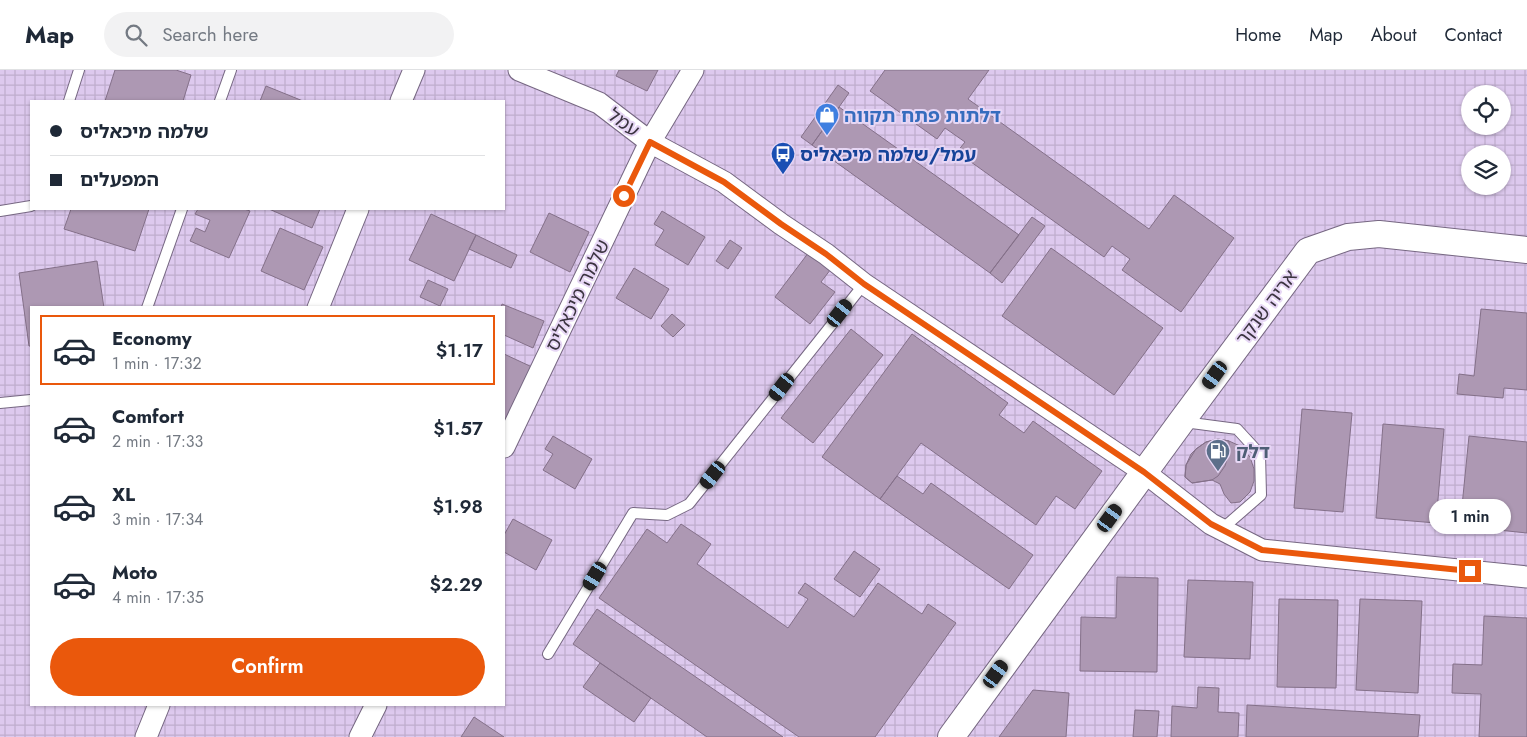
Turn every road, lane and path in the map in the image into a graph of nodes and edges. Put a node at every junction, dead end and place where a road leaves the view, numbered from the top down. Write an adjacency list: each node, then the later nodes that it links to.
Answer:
1 (78, 70): 6 (lane)
2 (231, 70): 7 (lane)
3 (414, 70): 8 (street)
4 (519, 70): 9 (street, עמל)
5 (693, 70): 9 (street, שלמה מיכאליס)
6 (69, 100)
7 (220, 100)
8 (401, 100)
9 (650, 142): 15 (street, עמל); 21 (street, שלמה מיכאליס)
10 (30, 206): 13 (lane)
11 (182, 210): 16 (lane)
12 (358, 210): 17 (street)
13 (0, 211)
14 (1527, 250): 20 (street, אריה שנקר)
15 (864, 284): 22 (street, עמל); 25 (lane)
16 (148, 306)
17 (319, 306)
18 (30, 400): 19 (lane)
19 (0, 404)
20 (1181, 422): 22 (street, אריה שנקר); 23 (lane)
21 (505, 445)
22 (1144, 472): 23 (street); 30 (street, אריה שנקר)
23 (1222, 529): 24 (street)
24 (1527, 577)
25 (548, 654)
26 (159, 706): 28 (street)
27 (376, 706): 29 (street)
28 (146, 737)
29 (360, 737)
30 (951, 737)

